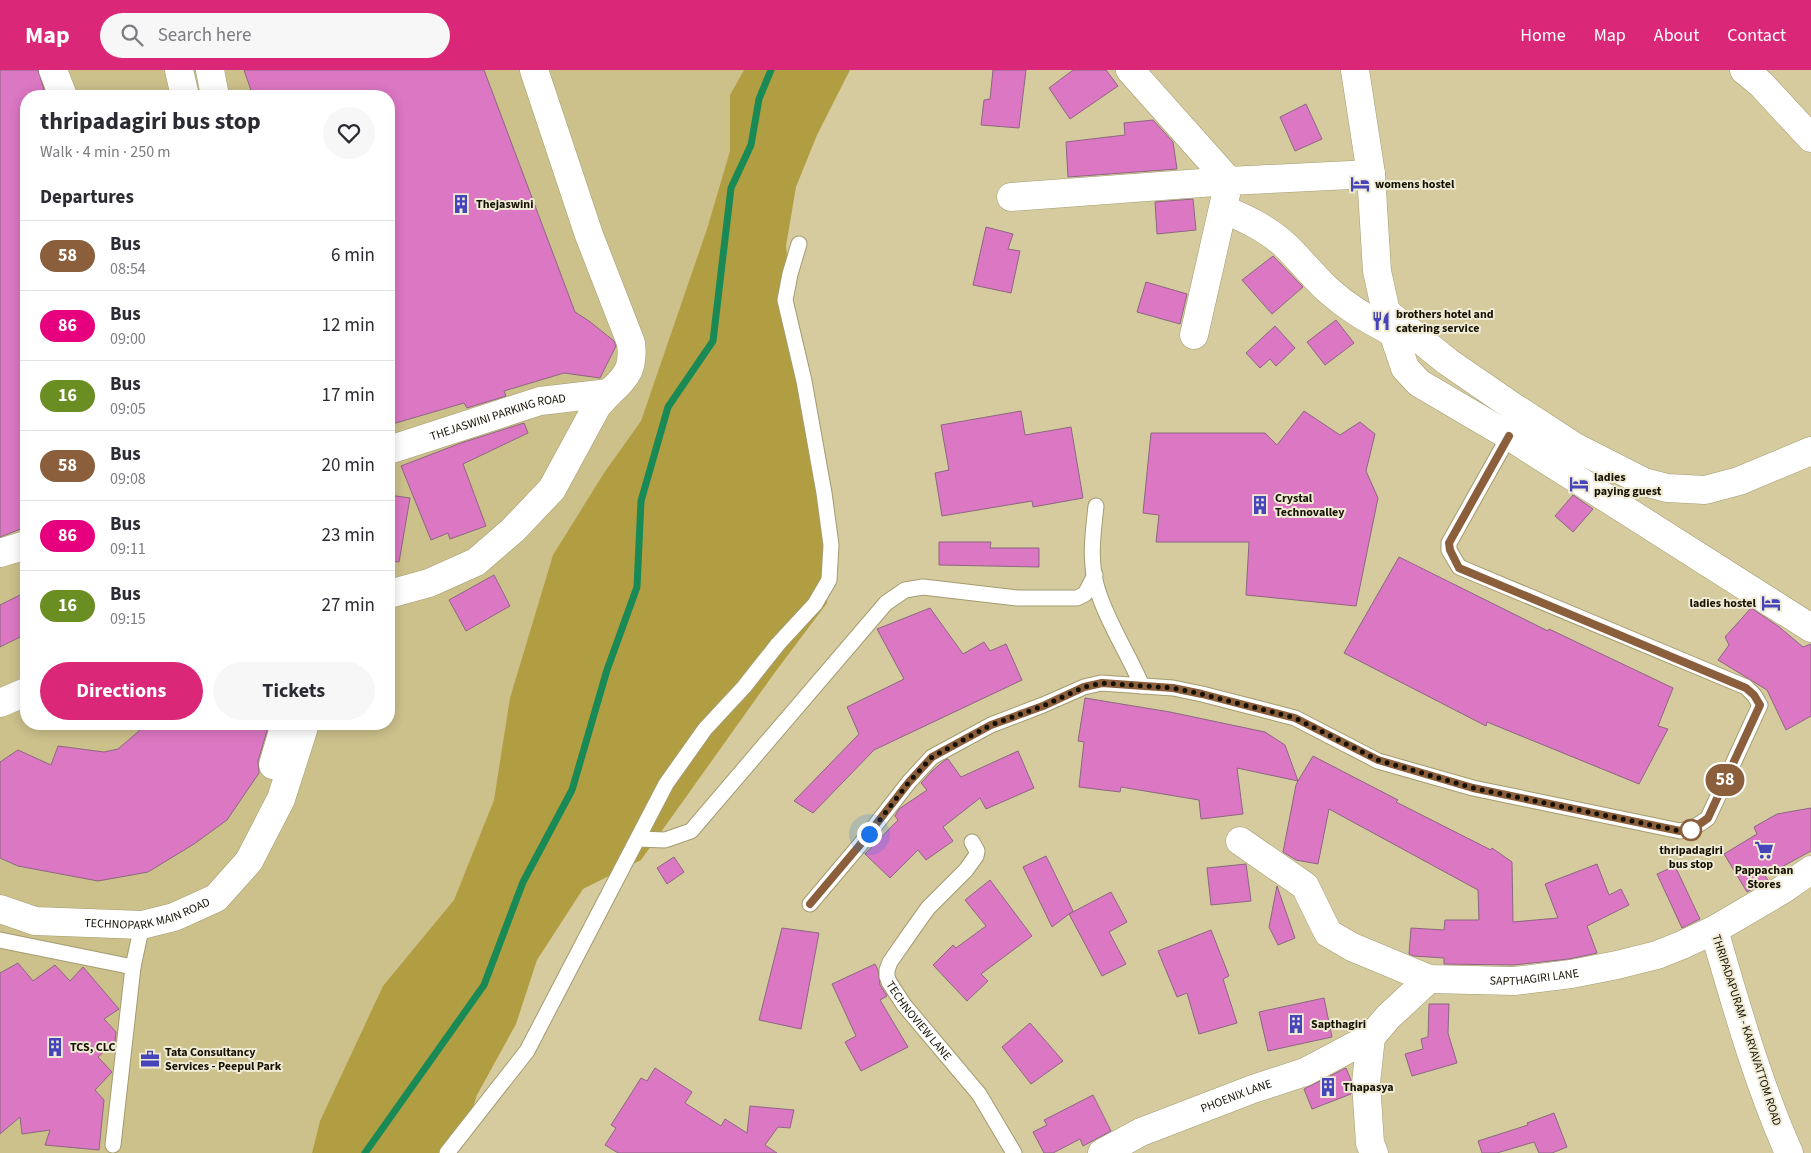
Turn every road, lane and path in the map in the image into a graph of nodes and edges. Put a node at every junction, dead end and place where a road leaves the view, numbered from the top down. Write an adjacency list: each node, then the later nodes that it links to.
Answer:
1 (52, 70): 8 (street)
2 (179, 70): 9 (street)
3 (210, 70): 10 (street)
4 (534, 70): 19 (street)
5 (1130, 70): 13 (street)
6 (1355, 70): 12 (street)
7 (1750, 72): 11 (street)
8 (61, 90)
9 (184, 90)
10 (214, 90)
11 (1811, 138)
12 (1370, 174): 13 (street); 17 (street)
13 (1230, 181): 14 (street); 15 (street)
14 (1012, 197)
15 (1223, 209): 17 (street); 18 (street)
16 (799, 244): 34 (lane)
17 (1389, 322): 20 (street); 22 (street)
18 (1194, 335)
19 (609, 394): 21 (street, THEJASWINI PARKING ROAD); 27 (street)
20 (1509, 436): 28 (street); 29 (lane)
21 (395, 448)
22 (1811, 451)
23 (1096, 506): 26 (lane)
24 (20, 547): 25 (street)
25 (0, 553)
26 (1095, 575): 29 (lane); 34 (lane)
27 (395, 592)
28 (1811, 628)
29 (1142, 686): 39 (lane)
30 (20, 695): 31 (street)
31 (0, 703)
32 (283, 730): 38 (street, TECHNOPARK MAIN ROAD)
33 (303, 730): 41 (street, TECHNOPARK MAIN ROAD)
34 (638, 839): 48 (lane)
35 (1240, 841): 45 (street)
36 (972, 842): 49 (lane, TECHNOVIEW LANE)
37 (1811, 870): 42 (street, THRIPADAPURAM - KARYAVATTOM ROAD)
38 (0, 894)
39 (810, 904)
40 (0, 909): 41 (street, TECHNOPARK MAIN ROAD)
41 (142, 925): 44 (lane)
42 (1714, 930): 45 (street, SAPTHAGIRI LANE); 52 (street, THRIPADAPURAM - KARYAVATTOM ROAD)
43 (0, 940): 44 (lane)
44 (134, 967): 47 (lane)
45 (1429, 979): 46 (street)
46 (1371, 1037): 50 (street, PHOENIX LANE); 51 (street)
47 (113, 1145)
48 (447, 1153)
49 (1014, 1153)
50 (1102, 1153)
51 (1374, 1153)
52 (1789, 1153)

